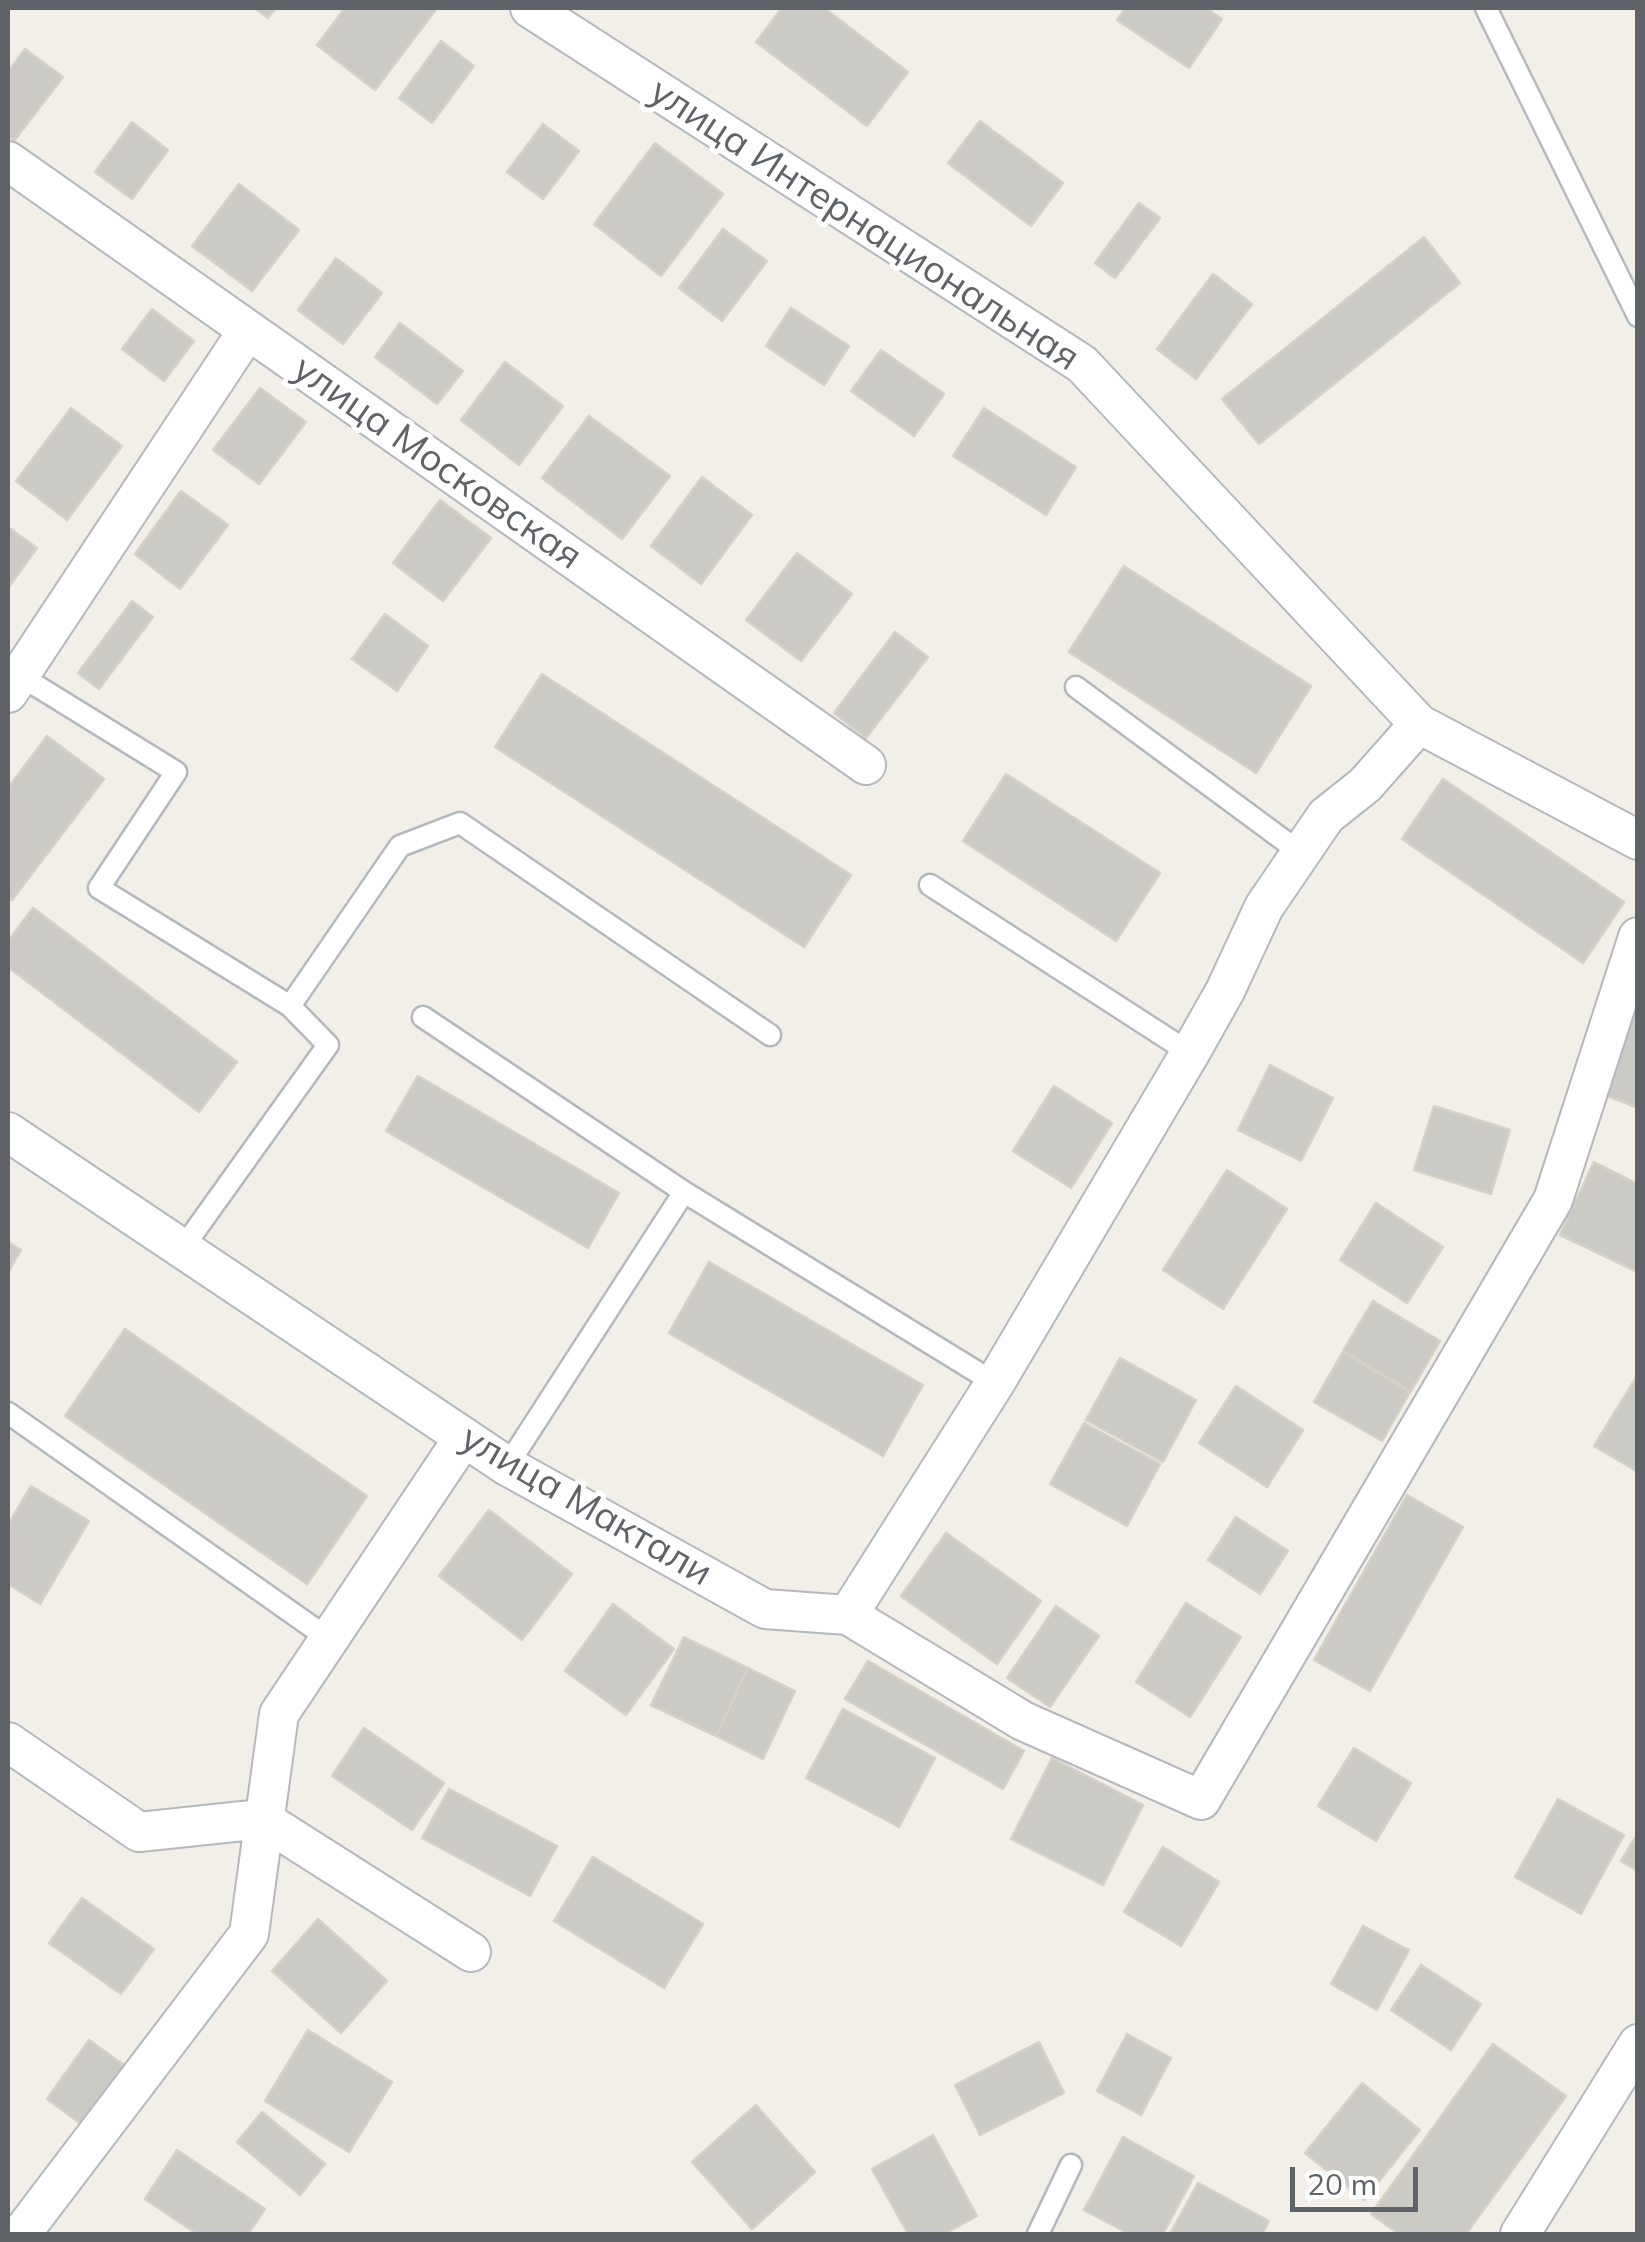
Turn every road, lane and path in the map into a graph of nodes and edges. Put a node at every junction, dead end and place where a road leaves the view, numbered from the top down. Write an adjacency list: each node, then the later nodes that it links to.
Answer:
1 (530, 8): 8 (street, улица Интернациональная)
2 (1486, 8): 4 (lane)
3 (8, 160): 5 (street, улица Московская)
4 (1638, 316)
5 (248, 330): 6 (street); 9 (street, улица Московская)
6 (13, 684): 14 (lane)
7 (1076, 687): 11 (lane)
8 (1419, 724): 10 (street, улица Интернациональная); 11 (street)
9 (866, 765)
10 (1638, 840)
11 (1301, 853): 17 (street)
12 (930, 884): 17 (lane)
13 (1638, 937): 25 (street, улица Мактали)
14 (290, 1006): 16 (lane); 20 (lane)
15 (423, 1017): 19 (lane)
16 (770, 1036)
17 (1190, 1053): 21 (street)
18 (8, 1132): 20 (street, улица Мактали)
19 (684, 1192): 21 (lane); 24 (lane)
20 (182, 1249): 23 (street, улица Мактали)
21 (994, 1384): 25 (street)
22 (8, 1412): 26 (lane)
23 (464, 1437): 24 (street, улица Мактали); 26 (street)
24 (507, 1466): 25 (street, улица Мактали)
25 (848, 1614)
26 (329, 1639): 28 (street)
27 (8, 1742): 28 (street)
28 (262, 1819): 29 (street); 32 (street)
29 (471, 1952)
30 (1635, 2051): 34 (street)
31 (1071, 2165): 33 (lane)
32 (21, 2234)
33 (1038, 2234)
34 (1520, 2234)

